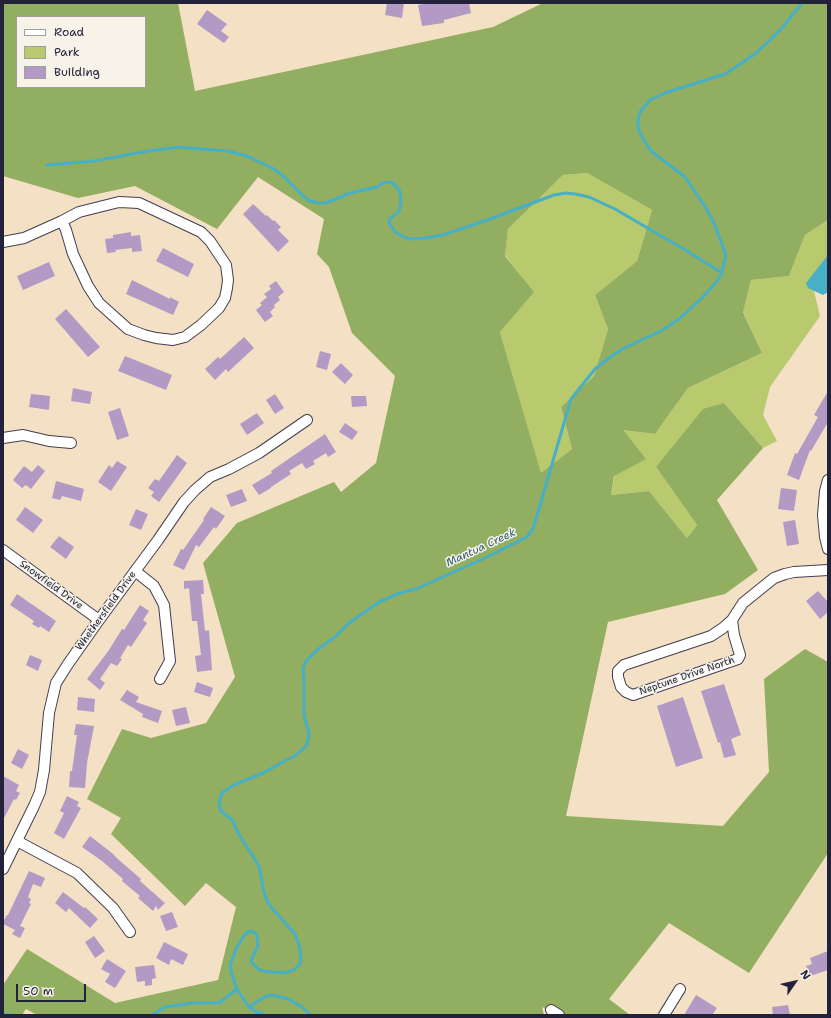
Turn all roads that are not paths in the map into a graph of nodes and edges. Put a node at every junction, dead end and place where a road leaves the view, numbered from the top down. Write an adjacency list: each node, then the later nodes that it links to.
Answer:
1 (62, 222): 1 (street); 2 (street)
2 (3, 242)
3 (307, 420): 10 (street, Whethersfield Drive)
4 (3, 438): 5 (street)
5 (71, 443)
6 (828, 480): 7 (street)
7 (828, 549)
8 (5, 555): 11 (street, Snowfield Drive)
9 (828, 570): 12 (street, Neptune Drive North)
10 (135, 571): 11 (street, Whethersfield Drive); 13 (street)
11 (99, 620): 14 (street, Whethersfield Drive)
12 (732, 620): 12 (street, Neptune Drive North)
13 (160, 679)
14 (17, 841): 15 (street, Whethersfield Drive); 16 (street)
15 (3, 869)
16 (130, 932)
17 (680, 989): 18 (street)
18 (664, 1015)

